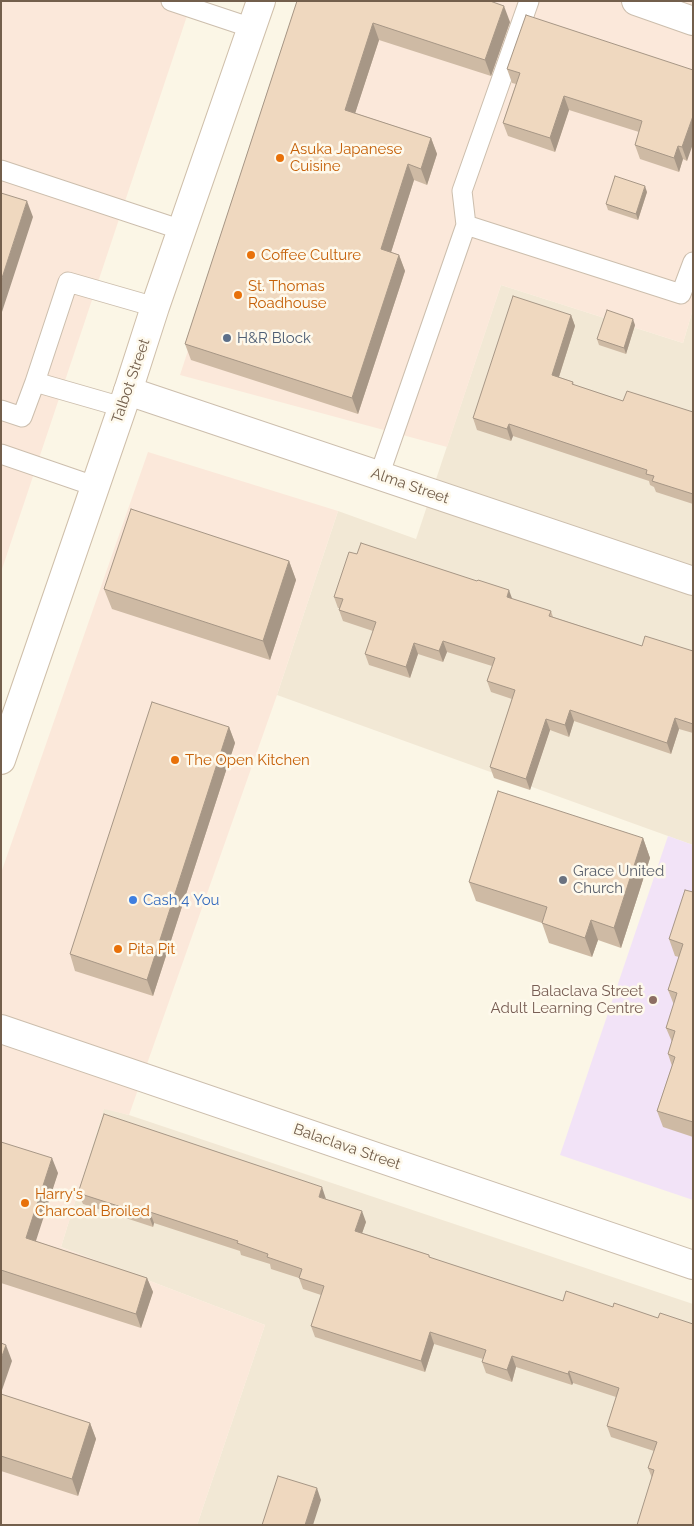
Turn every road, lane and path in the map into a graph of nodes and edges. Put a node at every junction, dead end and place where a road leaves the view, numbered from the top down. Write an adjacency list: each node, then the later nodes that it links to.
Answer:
1 (171, 1): 6 (lane)
2 (261, 1): 6 (street, Talbot Street)
3 (528, 1): 8 (lane)
4 (636, 1): 5 (street)
5 (693, 21)
6 (252, 28): 9 (street, Talbot Street)
7 (1, 170): 9 (lane)
8 (466, 225): 10 (lane); 16 (lane)
9 (182, 230): 11 (street, Talbot Street)
10 (693, 262)
11 (155, 307): 12 (lane); 13 (street, Talbot Street)
12 (35, 382): 13 (lane); 14 (lane)
13 (125, 399): 16 (street, Alma Street); 17 (street, Talbot Street)
14 (1, 410)
15 (1, 454): 17 (lane)
16 (379, 476): 18 (street, Alma Street)
17 (94, 486): 19 (street, Talbot Street)
18 (693, 581)
19 (1, 760)
20 (1, 1029): 21 (street, Balaclava Street)
21 (693, 1265)

